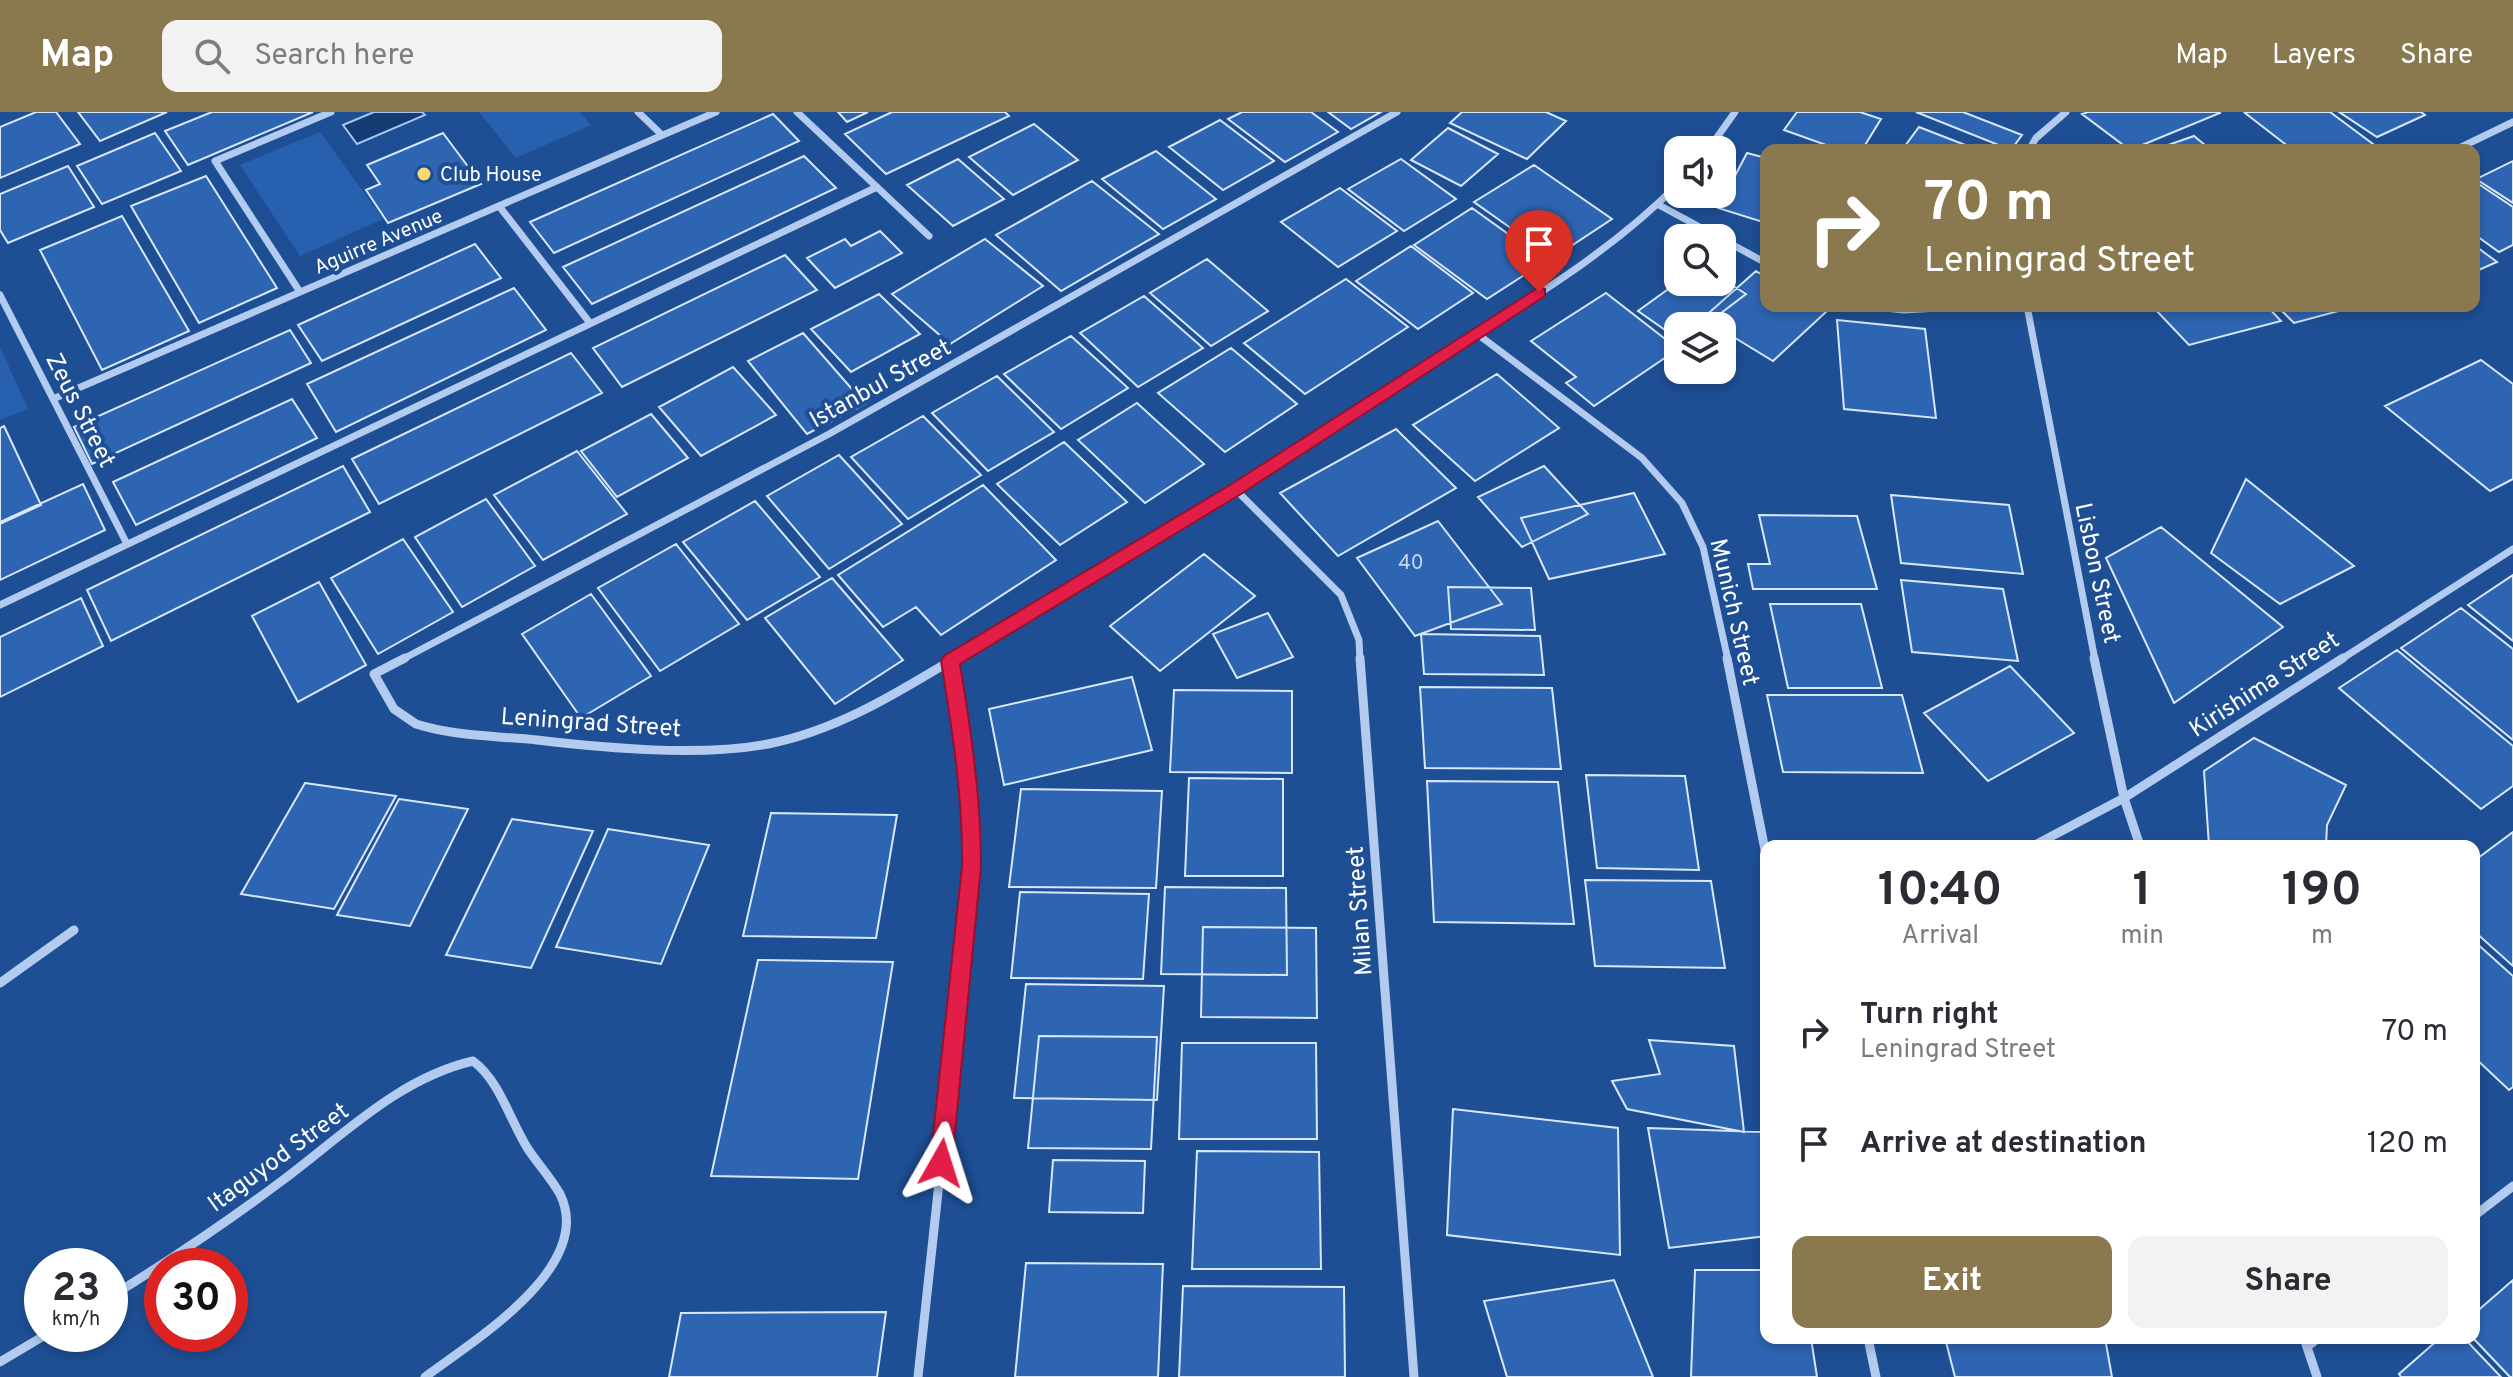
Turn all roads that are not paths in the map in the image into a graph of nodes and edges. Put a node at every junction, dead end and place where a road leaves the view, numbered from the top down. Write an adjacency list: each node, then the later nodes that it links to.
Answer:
1 (331, 112): 21 (street)
2 (638, 112): 9 (street)
3 (716, 112): 9 (street, Aguirre Avenue)
4 (797, 112): 13 (street)
5 (1397, 112): 33 (street, Istanbul Street)
6 (1735, 112): 10 (street)
7 (2066, 112): 11 (street)
8 (2513, 122): 12 (street)
9 (662, 135): 16 (street, Aguirre Avenue)
10 (1718, 136)
11 (2032, 144)
12 (2467, 144)
13 (877, 187): 18 (street); 25 (street)
14 (1664, 199): 15 (street, Leningrad Street)
15 (1659, 205): 17 (street); 26 (street, Leningrad Street)
16 (499, 206): 21 (street, Aguirre Avenue); 25 (street)
17 (1695, 224)
18 (929, 236)
19 (1736, 246): 20 (street)
20 (1760, 260)
21 (300, 292): 27 (street, Aguirre Avenue)
22 (0, 295): 23 (street, Zeus Street)
23 (4, 310): 27 (street, Zeus Street)
24 (2028, 312): 34 (street, Lisbon Street)
25 (590, 323): 29 (street)
26 (1476, 333): 28 (street, Leningrad Street); 35 (street, Munich Street)
27 (53, 399): 29 (street, Zeus Street)
28 (1235, 489): 32 (street, Leningrad Street); 49 (street, Milan Street)
29 (127, 544): 31 (street)
30 (2513, 549): 34 (street, Kirishima Street)
31 (0, 605)
32 (950, 661): 33 (street, Leningrad Street); 48 (street)
33 (374, 674)
34 (2124, 798): 36 (street, Kirishima Street); 37 (street, Lisbon Street)
35 (1763, 840)
36 (2044, 840)
37 (2138, 840)
38 (74, 930): 39 (street)
39 (0, 983)
40 (2513, 1186): 41 (street)
41 (2480, 1211)
42 (128, 1285): 47 (street, Itaguyod Street)
43 (1869, 1344): 50 (street)
44 (2306, 1344): 51 (street)
45 (24, 1348): 46 (street)
46 (0, 1362)
47 (425, 1377)
48 (918, 1377)
49 (1414, 1377)
50 (1876, 1377)
51 (2317, 1377)

